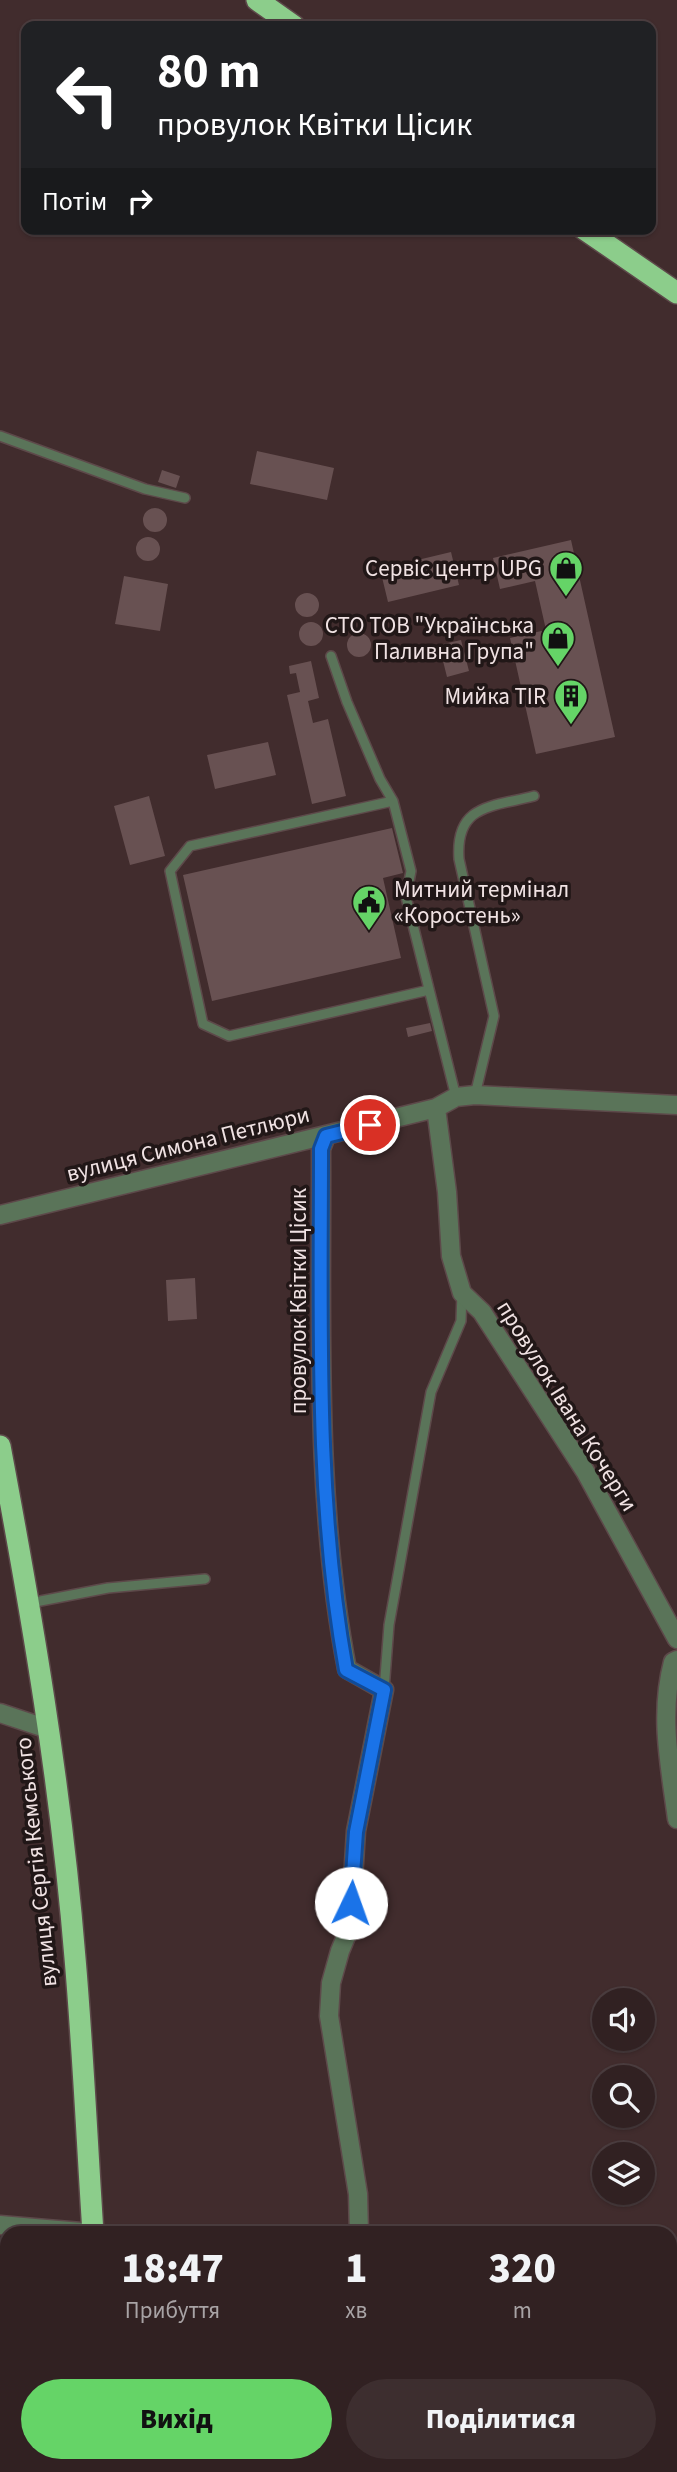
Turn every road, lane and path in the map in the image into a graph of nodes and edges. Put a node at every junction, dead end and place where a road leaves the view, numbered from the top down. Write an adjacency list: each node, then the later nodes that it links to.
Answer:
1 (260, 1): 2 (highway)
2 (287, 21)
3 (593, 235): 4 (highway)
4 (677, 293)
5 (0, 436): 6 (lane)
6 (184, 498)
7 (331, 656): 9 (lane)
8 (534, 796): 11 (lane)
9 (393, 802): 10 (lane); 10 (lane)
10 (429, 990): 12 (lane)
11 (475, 1096): 12 (street, вулиця Симона Петлюри); 13 (street, вулиця Симона Петлюри)
12 (456, 1097): 14 (street, вулиця Симона Петлюри)
13 (677, 1105)
14 (436, 1108): 15 (street, вулиця Симона Петлюри); 17 (street, провулок Івана Кочерги)
15 (326, 1136): 16 (street, вулиця Симона Петлюри); 23 (street, провулок Квітки Цісик)
16 (0, 1215)
17 (462, 1293): 21 (street, провулок Івана Кочерги); 23 (lane)
18 (0, 1446): 20 (highway, вулиця Сергія Кемського)
19 (205, 1579): 20 (lane)
20 (30, 1603): 25 (highway, вулиця Сергія Кемського)
21 (677, 1639)
22 (677, 1660): 26 (street)
23 (384, 1690): 28 (street)
24 (0, 1713): 25 (street)
25 (48, 1729): 27 (highway, вулиця Сергія Кемського)
26 (677, 1819)
27 (93, 2226)
28 (359, 2226)

